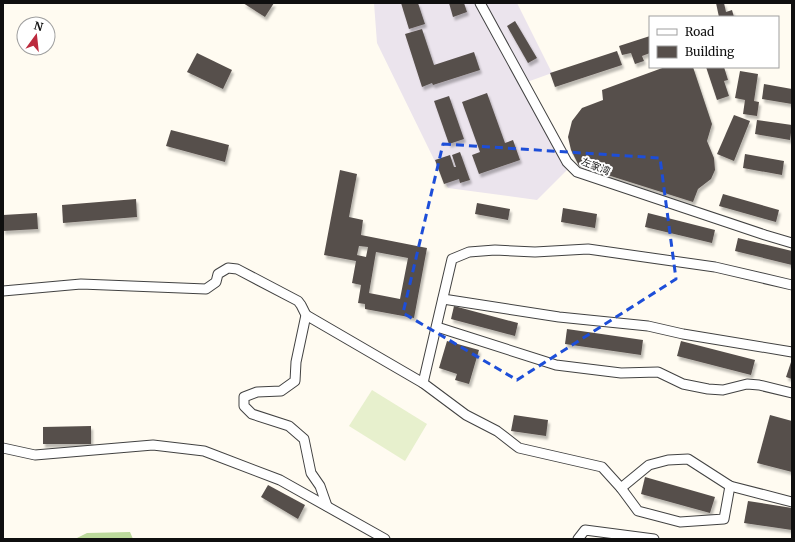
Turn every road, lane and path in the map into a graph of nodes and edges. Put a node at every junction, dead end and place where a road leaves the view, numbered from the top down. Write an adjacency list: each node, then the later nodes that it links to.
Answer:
1 (480, 3): 2 (street, 左家湾)
2 (792, 243)
3 (792, 285): 5 (street)
4 (3, 291): 6 (street)
5 (443, 299): 7 (street); 8 (street)
6 (306, 315): 9 (street); 15 (street)
7 (437, 327): 9 (street); 10 (street)
8 (792, 352)
9 (423, 383): 13 (street)
10 (792, 393)
11 (3, 448): 15 (street)
12 (730, 486): 13 (street); 13 (street); 14 (street)
13 (621, 488)
14 (792, 502)
15 (326, 506): 16 (street)
16 (385, 539)
17 (578, 539): 18 (street)
18 (654, 539)

